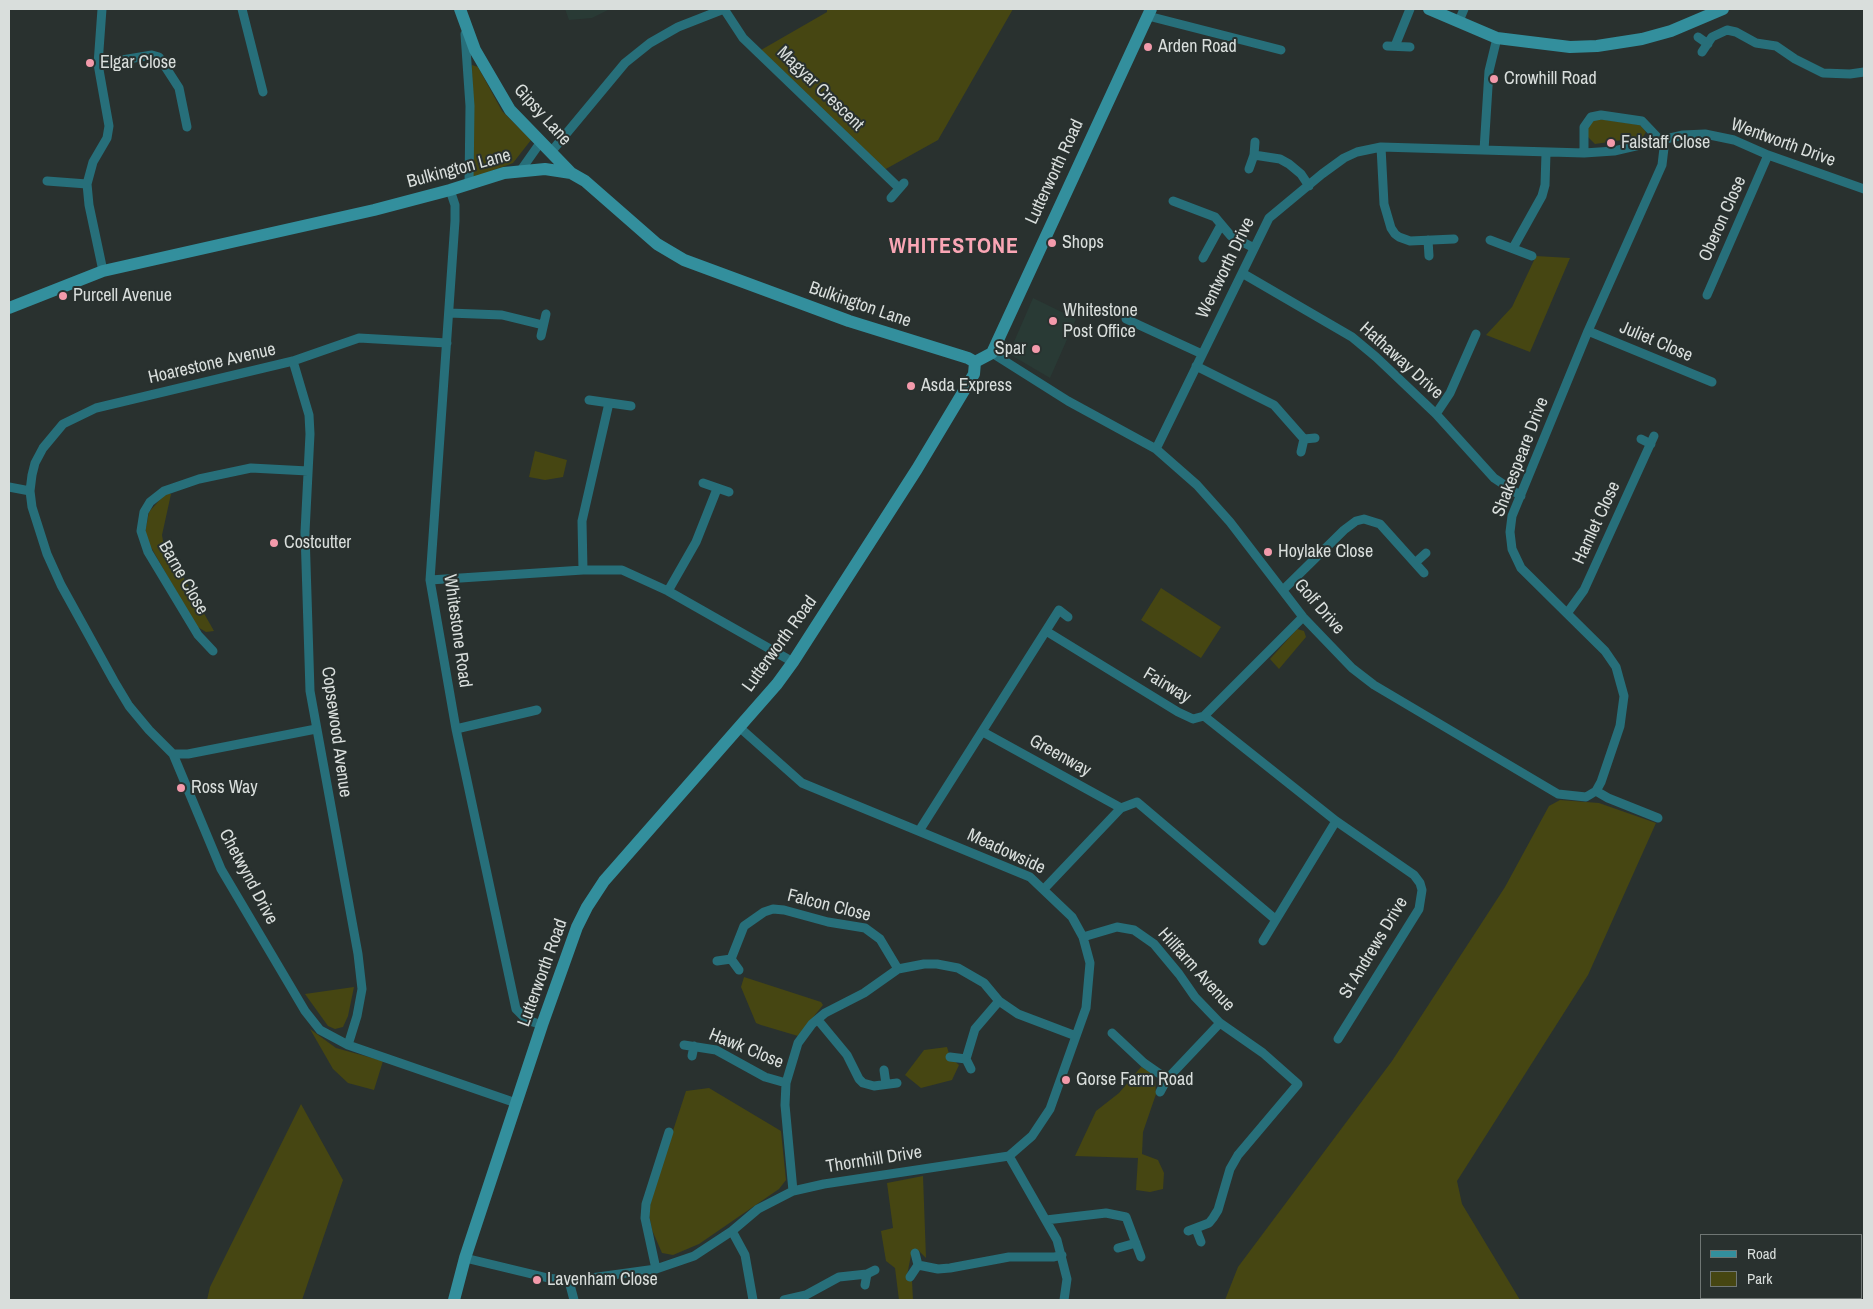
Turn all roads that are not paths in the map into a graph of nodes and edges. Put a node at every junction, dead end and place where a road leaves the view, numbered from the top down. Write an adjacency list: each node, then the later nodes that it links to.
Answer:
1 (102, 9): 17 (street)
2 (242, 9): 19 (street)
3 (460, 9): 10 (main road, Gipsy Lane)
4 (1410, 9): 14 (street)
5 (1429, 9): 9 (main road)
6 (1464, 9): 9 (street)
7 (1723, 9): 12 (main road)
8 (1150, 12): 15 (street); 63 (main road, Lutterworth Road)
9 (1459, 21): 12 (main road)
10 (465, 24): 23 (main road, Gipsy Lane); 36 (street, Gipsy Lane)
11 (1698, 36): 13 (street)
12 (1497, 38): 25 (street)
13 (1708, 44): 16 (street); 18 (street)
14 (1410, 46)
15 (1281, 50)
16 (1702, 52)
17 (98, 64): 20 (street); 35 (street)
18 (1864, 72)
19 (263, 92)
20 (187, 127)
21 (1661, 141): 28 (street, Wentworth Drive); 28 (street); 30 (street, Wentworth Drive); 59 (street, Shakespeare Drive)
22 (1255, 142): 29 (street)
23 (540, 143): 26 (main road, Gipsy Lane); 32 (street)
24 (1381, 147): 25 (street, Wentworth Drive); 37 (street, Wentworth Drive); 44 (street)
25 (1484, 150): 27 (street, Wentworth Drive)
26 (551, 152): 33 (main road, Gipsy Lane); 40 (street, Magyar Crescent)
27 (1546, 153): 28 (street, Wentworth Drive); 47 (street)
28 (1584, 153)
29 (1254, 154): 31 (street); 37 (street)
30 (1768, 155): 38 (street, Wentworth Drive); 53 (street, Oberon Close)
31 (1249, 169)
32 (521, 170): 33 (main road, Bulkington Lane); 36 (main road, Bulkington Lane)
33 (571, 173): 66 (main road, Bulkington Lane)
34 (47, 181): 35 (street)
35 (87, 184): 51 (street)
36 (468, 185): 39 (main road, Bulkington Lane)
37 (1309, 186): 46 (street, Wentworth Drive)
38 (1864, 189)
39 (450, 190): 51 (main road, Bulkington Lane); 55 (street, Whitestone Road)
40 (891, 198)
41 (1173, 201): 42 (street)
42 (1222, 225): 46 (street); 50 (street)
43 (1454, 239): 44 (street)
44 (1428, 240): 48 (street)
45 (1490, 240): 47 (street)
46 (1254, 248): 52 (street, Wentworth Drive)
47 (1513, 248): 49 (street)
48 (1429, 256)
49 (1532, 256)
50 (1203, 258)
51 (103, 271): 54 (main road, Bulkington Lane)
52 (1242, 273): 64 (street, Wentworth Drive); 72 (street, Hathaway Drive)
53 (1707, 295)
54 (9, 308)
55 (449, 314): 58 (street); 62 (street, Whitestone Road)
56 (546, 314): 58 (street)
57 (1126, 319): 64 (street)
58 (543, 325): 61 (street)
59 (1588, 331): 68 (street, Juliet Close); 84 (street, Shakespeare Drive)
60 (1476, 334): 72 (street)
61 (541, 336)
62 (447, 343): 65 (street, Hoarestone Avenue); 89 (street, Whitestone Road)
63 (992, 354): 66 (main road); 76 (street, Golf Drive)
64 (1202, 354): 67 (street, Wentworth Drive)
65 (293, 361): 78 (street, Copsewood Avenue); 82 (street, Hoarestone Avenue)
66 (975, 362): 97 (main road, Lutterworth Road)
67 (1196, 366): 74 (street); 76 (street, Wentworth Drive)
68 (1712, 382)
69 (589, 400): 70 (street)
70 (609, 403): 71 (street); 87 (street)
71 (631, 406)
72 (1436, 414): 84 (street, Hathaway Drive)
73 (1315, 438): 74 (street)
74 (1304, 439): 77 (street)
75 (1641, 439): 92 (street, Hamlet Close)
76 (1156, 449): 90 (street, Golf Drive)
77 (1301, 452)
78 (308, 471): 96 (street, Barne Close); 101 (street, Copsewood Avenue)
79 (703, 484): 81 (street)
80 (9, 487): 82 (street)
81 (717, 489): 83 (street); 91 (street)
82 (30, 490): 104 (street, Chetwynd Drive)
83 (729, 492)
84 (1521, 496): 92 (street, Shakespeare Drive)
85 (1426, 553): 86 (street)
86 (1414, 563): 88 (street); 90 (street)
87 (583, 570): 89 (street); 91 (street)
88 (1424, 574)
89 (430, 580): 102 (street, Whitestone Road)
90 (1283, 590): 94 (street, Golf Drive)
91 (668, 591): 97 (street)
92 (1568, 612): 105 (street, Shakespeare Drive)
93 (1068, 617): 95 (street)
94 (1303, 617): 99 (street, Fairway); 105 (street, Golf Drive)
95 (1046, 631): 99 (street, Fairway); 103 (street)
96 (213, 651)
97 (793, 662): 100 (main road, Lutterworth Road)
98 (537, 710): 102 (street)
99 (1204, 716): 108 (street)
100 (739, 727): 109 (street, Meadowside); 121 (main road, Lutterworth Road)
101 (316, 729): 104 (street); 126 (street, Copsewood Avenue)
102 (456, 729): 121 (street, Whitestone Road)
103 (982, 732): 106 (street, Greenway); 109 (street)
104 (173, 754): 126 (street, Chetwynd Drive)
105 (1596, 791): 107 (street)
106 (1121, 808): 110 (street, Meadowside); 111 (street)
107 (1658, 818)
108 (1336, 821): 111 (street); 124 (street, St Andrews Drive)
109 (919, 831): 110 (street, Meadowside)
110 (1044, 889): 112 (street)
111 (1274, 919): 113 (street)
112 (1083, 937): 120 (street, Hillfarm Avenue); 123 (street)
113 (1263, 941)
114 (731, 959): 115 (street); 116 (street, Falcon Close); 117 (street)
115 (717, 961)
116 (898, 969): 118 (street); 119 (street)
117 (739, 970)
118 (999, 1001): 123 (street); 130 (street)
119 (818, 1020): 134 (street); 136 (street)
120 (1220, 1023): 133 (street); 144 (street, Hillfarm Avenue)
121 (542, 1025): 138 (main road, Lutterworth Road)
122 (1112, 1033): 133 (street)
123 (1076, 1036): 140 (street)
124 (1338, 1039)
125 (684, 1044): 127 (street, Hawk Close)
126 (348, 1045): 138 (street, Chetwynd Drive)
127 (694, 1046): 128 (street, Hawk Close); 134 (street, Hawk Close)
128 (692, 1056)
129 (950, 1057): 130 (street)
130 (966, 1059): 131 (street)
131 (971, 1069)
132 (884, 1070): 136 (street)
133 (1167, 1079): 137 (street)
134 (786, 1083): 141 (street)
135 (897, 1083): 136 (street)
136 (886, 1084)
137 (1160, 1092)
138 (516, 1103): 150 (main road, Lutterworth Road)
139 (669, 1132): 152 (street)
140 (1009, 1156): 141 (street, Thornhill Drive); 142 (street)
141 (793, 1191): 143 (street, Thornhill Drive)
142 (1046, 1220): 145 (street); 148 (street)
143 (732, 1231): 152 (street, Thornhill Drive); 158 (street)
144 (1201, 1242)
145 (1136, 1243): 146 (street); 149 (street)
146 (1118, 1248)
147 (915, 1254): 151 (street)
148 (1062, 1255): 151 (street); 160 (street)
149 (1141, 1257)
150 (465, 1258): 154 (street, Thornhill Drive); 156 (main road, Lutterworth Road)
151 (918, 1265): 153 (street)
152 (656, 1269): 154 (street, Thornhill Drive)
153 (910, 1277)
154 (569, 1281): 157 (street)
155 (865, 1285): 159 (street)
156 (454, 1300)
157 (574, 1300)
158 (753, 1300)
159 (784, 1300)
160 (1064, 1300)

